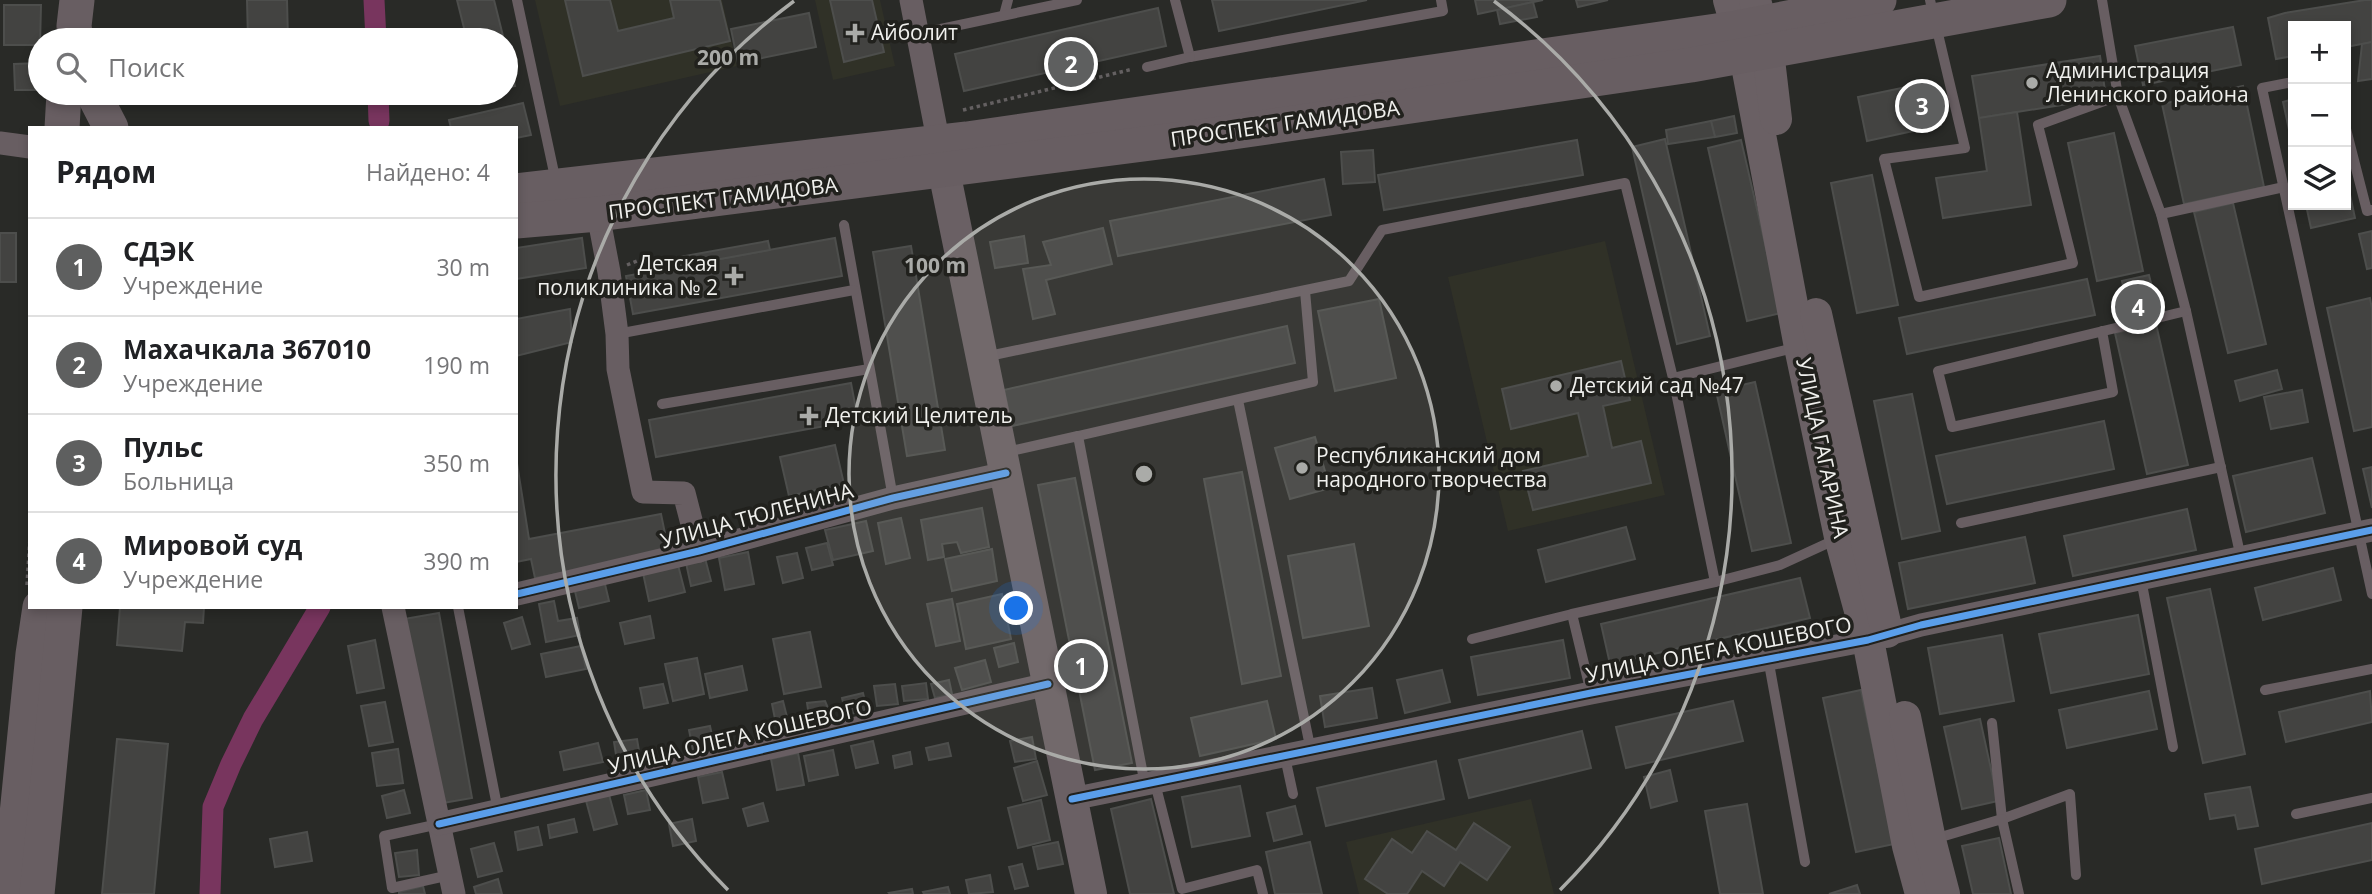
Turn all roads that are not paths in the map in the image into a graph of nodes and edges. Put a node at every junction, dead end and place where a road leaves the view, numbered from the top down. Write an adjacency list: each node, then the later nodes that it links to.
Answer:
1 (76, 0): 15 (main road); 16 (main road)
2 (517, 0): 30 (lane)
3 (911, 0): 17 (street)
4 (1001, 0): 13 (lane)
5 (1008, 0): 13 (lane)
6 (1077, 0): 13 (lane)
7 (1175, 0): 18 (lane)
8 (1441, 0): 18 (lane)
9 (1878, 0): 14 (main road, ПРОСПЕКТ ГАМИДОВА)
10 (2049, 0): 12 (main road, ПРОСПЕКТ ГАМИДОВА)
11 (2102, 0): 21 (lane)
12 (1932, 10): 14 (main road, ПРОСПЕКТ ГАМИДОВА); 21 (lane)
13 (1004, 15): 17 (lane)
14 (1749, 26): 27 (main road, ПРОСПЕКТ ГАМИДОВА); 43 (main road, УЛИЦА ГАГАРИНА)
15 (72, 28)
16 (74, 28)
17 (917, 34): 27 (street)
18 (1190, 57): 19 (lane)
19 (1147, 66)
20 (2288, 83): 31 (lane)
21 (2118, 96): 34 (lane)
22 (63, 105): 24 (main road)
23 (99, 105): 25 (main road)
24 (62, 126)
25 (110, 126)
26 (0, 143): 28 (street)
27 (939, 144): 30 (main road, ПРОСПЕКТ ГАМИДОВА); 35 (main road, ПРОСПЕКТ ГАМИДОВА); 44 (main road)
28 (28, 147)
29 (2351, 147): 33 (lane)
30 (556, 185): 32 (main road, ПРОСПЕКТ ГАМИДОВА)
31 (2284, 187): 34 (lane); 55 (lane)
32 (518, 191)
33 (2372, 210)
34 (2161, 214): 40 (lane)
35 (598, 215): 36 (main road, ПРОСПЕКТ ГАМИДОВА); 42 (street)
36 (518, 221)
37 (844, 225): 38 (lane)
38 (854, 290): 42 (lane); 45 (lane)
39 (1305, 291): 44 (lane); 46 (lane); 47 (lane)
40 (2186, 310): 41 (lane); 51 (lane)
41 (2102, 331): 41 (lane)
42 (617, 334): 56 (street)
43 (1811, 344): 46 (lane); 54 (main road, УЛИЦА ГАГАРИНА)
44 (984, 358): 50 (main road)
45 (869, 369): 48 (lane); 52 (lane)
46 (1673, 378): 59 (lane)
47 (1238, 400): 49 (lane); 76 (lane)
48 (663, 404)
49 (1078, 436): 50 (lane); 78 (lane)
50 (1004, 463): 52 (street, УЛИЦА ТЮЛЕНИНА); 71 (main road)
51 (2221, 467): 53 (lane); 57 (lane)
52 (893, 498): 56 (street, УЛИЦА ТЮЛЕНИНА)
53 (1961, 523)
54 (1852, 530): 59 (lane); 67 (main road, УЛИЦА ГАГАРИНА)
55 (2366, 532): 57 (street, УЛИЦА ОЛЕГА КОШЕВОГО); 61 (lane)
56 (699, 551): 60 (street, УЛИЦА ТЮЛЕНИНА)
57 (2241, 558): 58 (street, УЛИЦА ОЛЕГА КОШЕВОГО)
58 (2141, 579): 67 (street, УЛИЦА ОЛЕГА КОШЕВОГО); 75 (lane)
59 (1715, 582): 65 (lane)
60 (518, 594)
61 (2372, 594)
62 (63, 609): 66 (main road)
63 (393, 609): 85 (street)
64 (458, 609): 82 (lane)
65 (1572, 614): 68 (lane); 73 (lane)
66 (46, 629): 92 (main road); 93 (main road)
67 (1877, 636): 69 (street, УЛИЦА ОЛЕГА КОШЕВОГО); 86 (main road, УЛИЦА ГАГАРИНА); 95 (main road, УЛИЦА ГАГАРИНА)
68 (1472, 639)
69 (1768, 658): 73 (street, УЛИЦА ОЛЕГА КОШЕВОГО); 87 (lane)
70 (2372, 669): 72 (lane)
71 (1048, 684): 81 (main road); 82 (street, УЛИЦА ОЛЕГА КОШЕВОГО)
72 (2265, 690)
73 (1591, 693): 76 (street, УЛИЦА ОЛЕГА КОШЕВОГО)
74 (1992, 723): 84 (lane)
75 (2174, 747)
76 (1311, 751): 77 (street, УЛИЦА ОЛЕГА КОШЕВОГО)
77 (1285, 757): 78 (street, УЛИЦА ОЛЕГА КОШЕВОГО); 79 (lane)
78 (1150, 784): 81 (street, УЛИЦА ОЛЕГА КОШЕВОГО); 90 (lane)
79 (1293, 794)
80 (2372, 798): 83 (lane)
81 (1072, 799): 91 (main road)
82 (498, 811): 85 (street, УЛИЦА ОЛЕГА КОШЕВОГО)
83 (2295, 814)
84 (2002, 819): 86 (lane); 88 (lane); 97 (lane)
85 (439, 824): 89 (street); 89 (lane)
86 (1930, 840): 96 (main road, УЛИЦА ГАГАРИНА)
87 (1805, 862)
88 (2076, 875)
89 (452, 885)
90 (1182, 891): 94 (lane)
91 (1088, 893)
92 (9, 894)
93 (37, 894)
94 (1263, 894)
95 (1921, 894)
96 (1944, 894)
97 (2018, 894)

